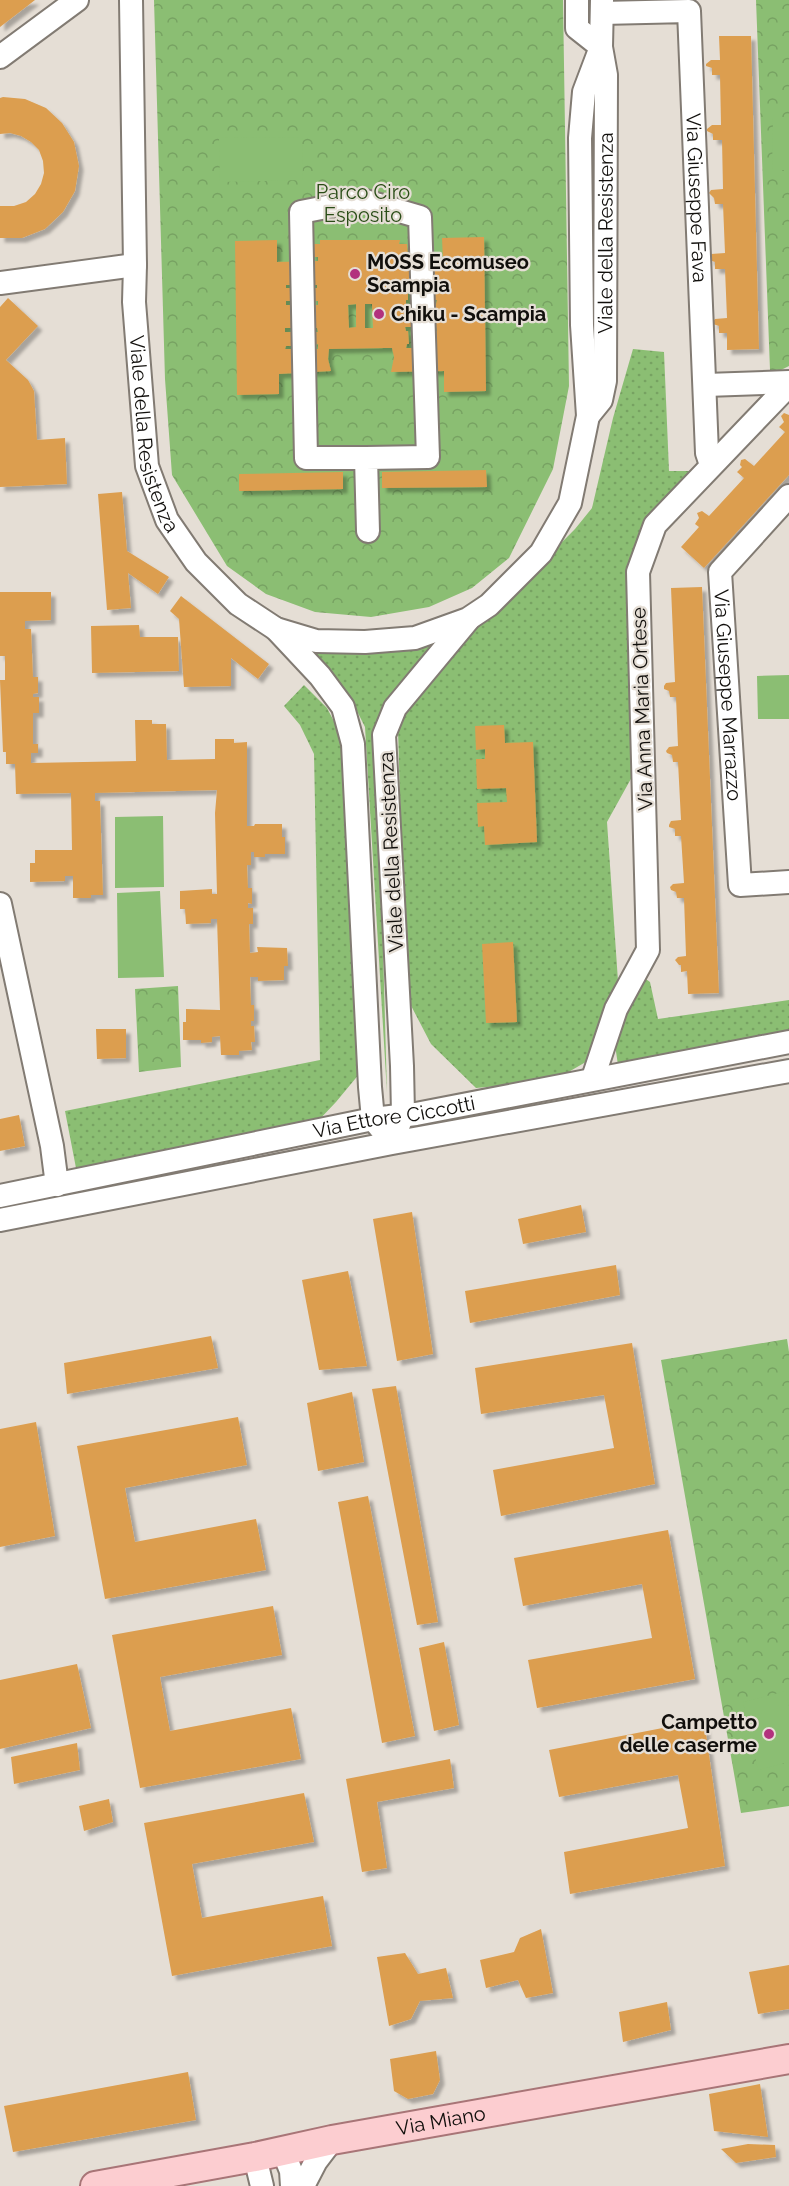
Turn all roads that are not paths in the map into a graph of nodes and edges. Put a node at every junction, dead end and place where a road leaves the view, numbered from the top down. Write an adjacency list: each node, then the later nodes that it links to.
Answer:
1 (77, 0): 7 (street)
2 (131, 0): 8 (street, Viale della Resistenza)
3 (577, 0): 6 (street)
4 (693, 5): 5 (street, Via Giuseppe Fava); 11 (street, Via Giuseppe Fava)
5 (602, 7): 6 (street, Viale della Resistenza)
6 (601, 47): 16 (street, Viale della Resistenza)
7 (0, 57)
8 (135, 265): 9 (street); 17 (street, Viale della Resistenza)
9 (0, 283)
10 (789, 383): 11 (street); 13 (street, Via Anna Maria Ortese)
11 (706, 386): 13 (street, Via Giuseppe Fava)
12 (366, 458): 12 (street); 15 (street)
13 (711, 465): 22 (street, Via Anna Maria Ortese)
14 (789, 496): 18 (street, Via Giuseppe Marrazzo)
15 (368, 531)
16 (468, 619): 17 (street, Viale della Resistenza); 23 (street, Viale della Resistenza)
17 (276, 629): 24 (street, Viale della Resistenza)
18 (789, 882)
19 (0, 904): 26 (street)
20 (789, 1042): 22 (street, Via Ettore Ciccotti)
21 (789, 1071): 25 (street, Via Ettore Ciccotti)
22 (593, 1078): 23 (street, Via Ettore Ciccotti)
23 (403, 1114): 24 (street, Via Ettore Ciccotti); 25 (street)
24 (373, 1119): 25 (street); 26 (street, Via Ettore Ciccotti)
25 (392, 1143): 28 (street, Via Ettore Ciccotti)
26 (57, 1185): 27 (street, Via Ettore Ciccotti)
27 (0, 1196)
28 (0, 1220)
29 (789, 2059): 30 (main road, Via Miano)
30 (332, 2140): 31 (main road, Via Miano); 36 (street)
31 (283, 2151): 32 (main road, Via Miano); 35 (street)
32 (255, 2157): 33 (main road, Via Miano); 34 (street)
33 (95, 2186)
34 (262, 2186)
35 (292, 2186)
36 (303, 2186)

